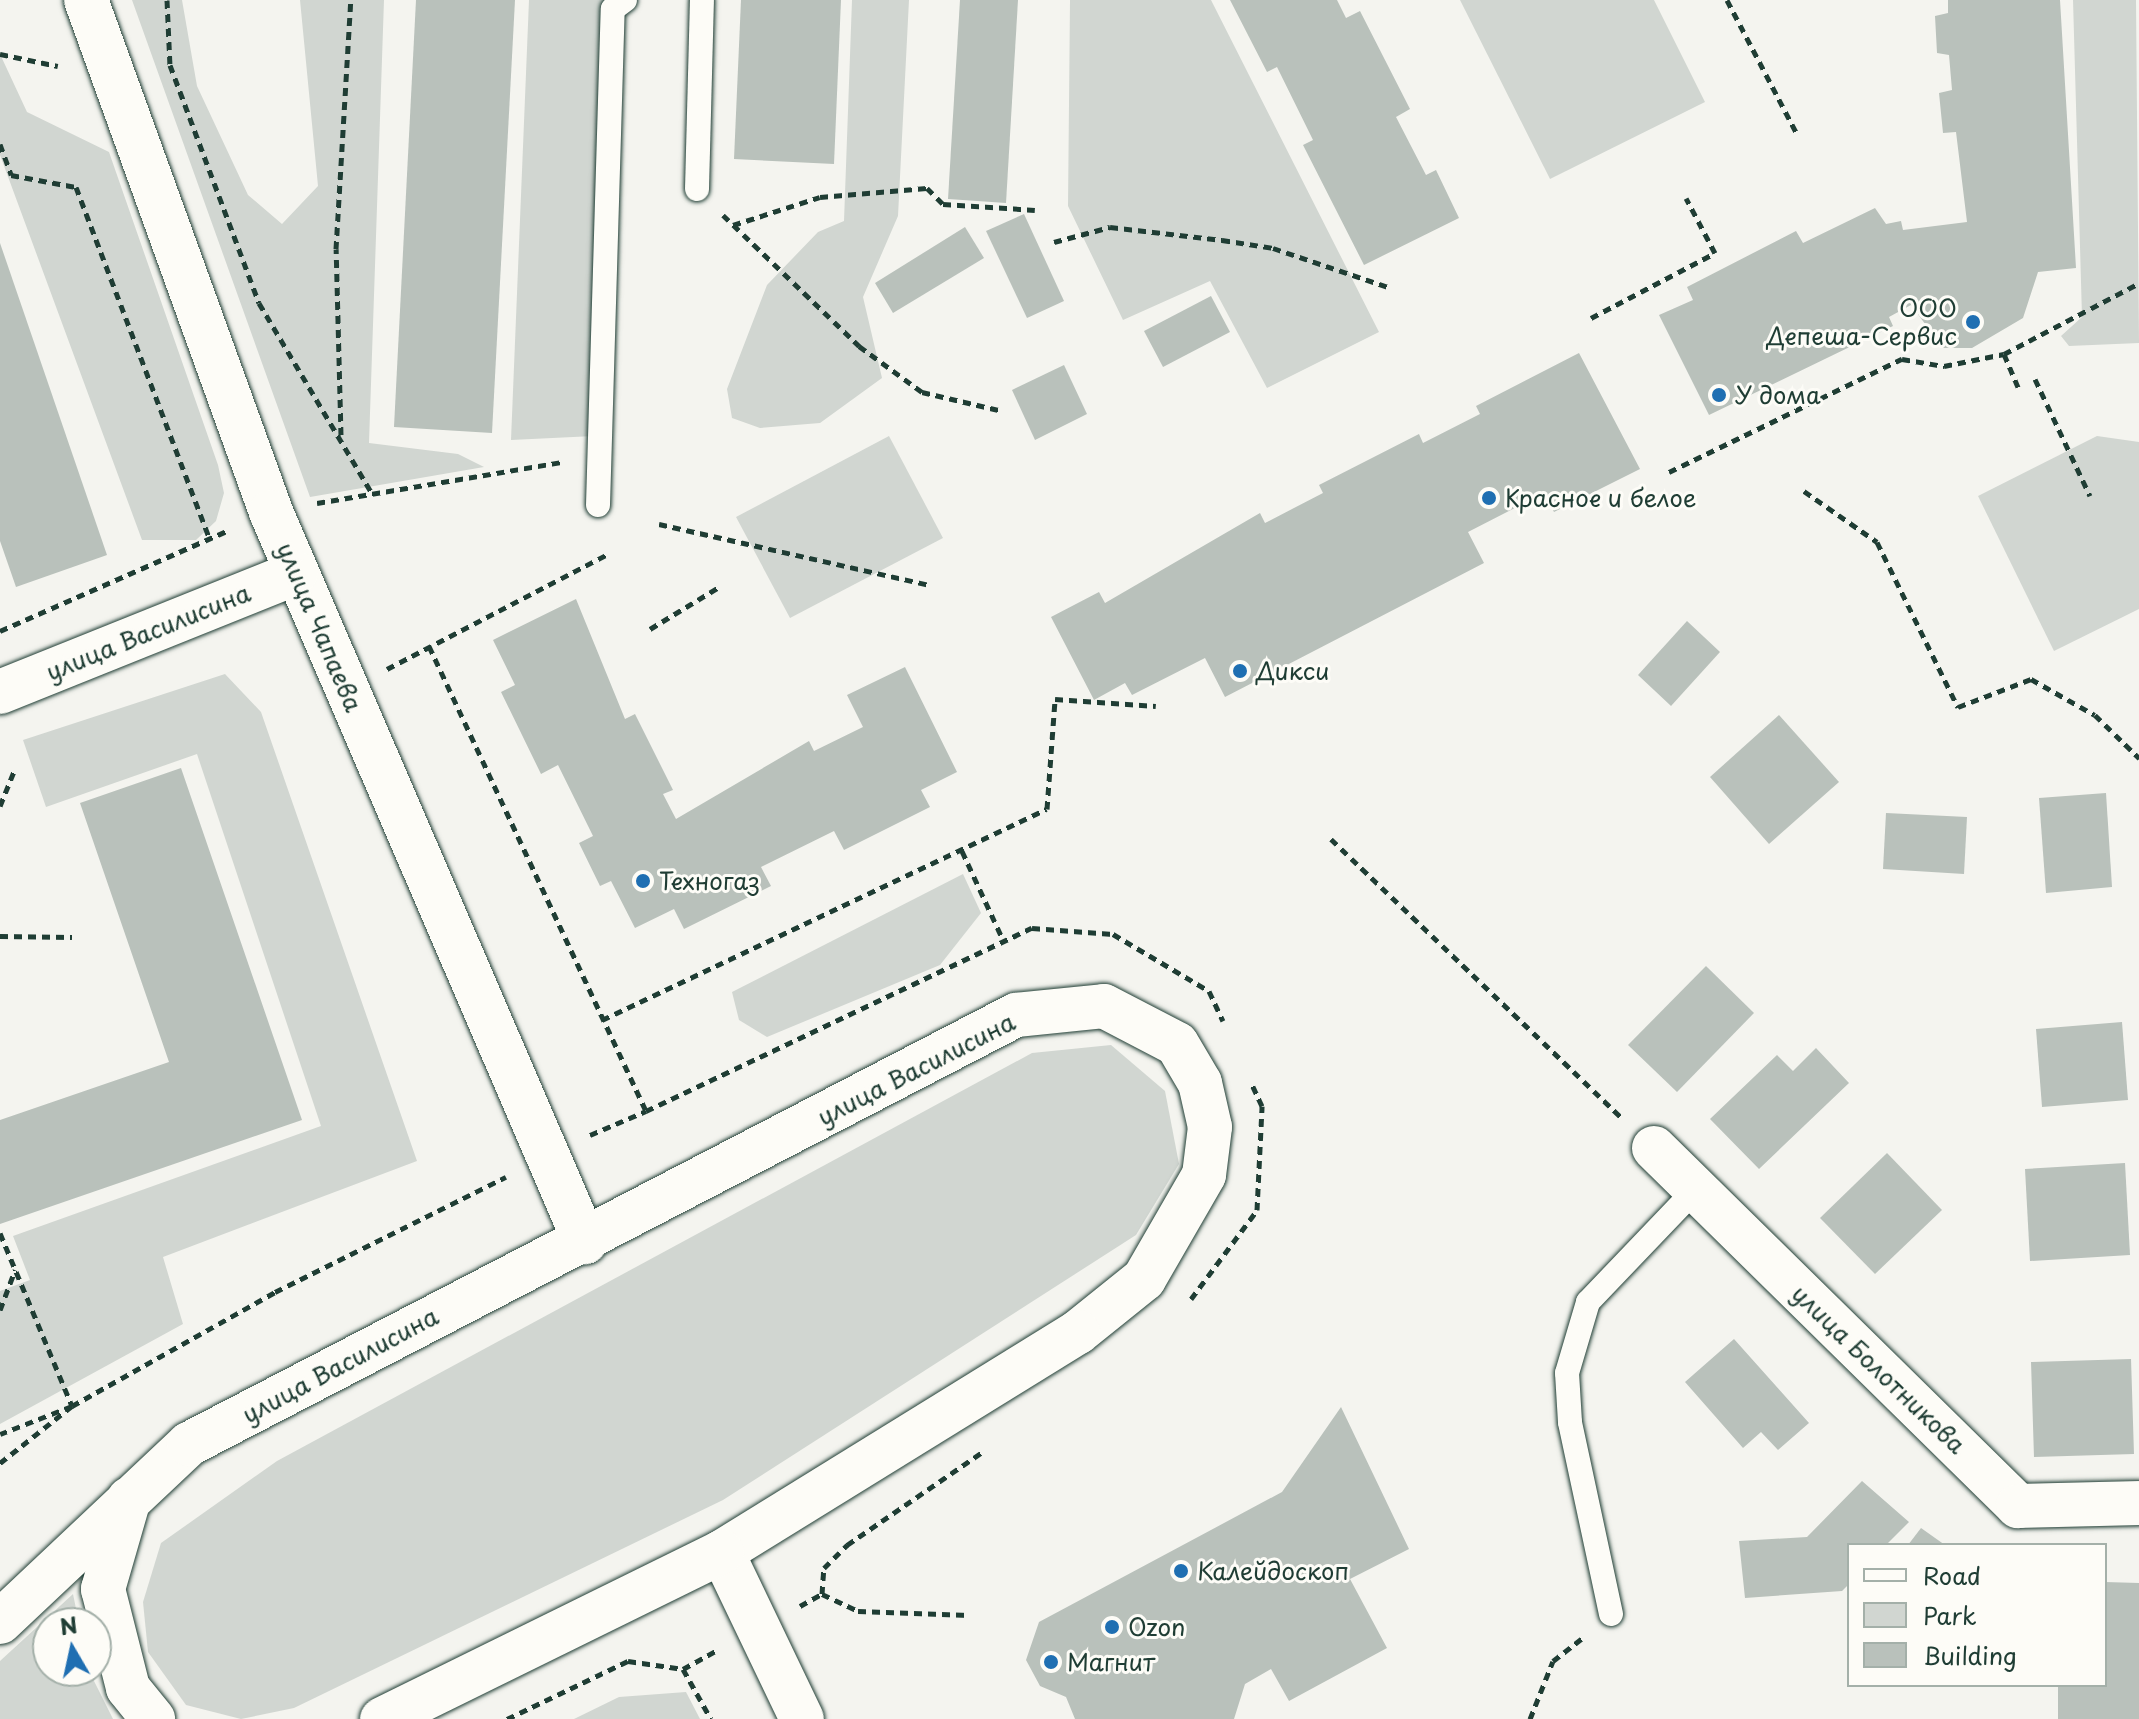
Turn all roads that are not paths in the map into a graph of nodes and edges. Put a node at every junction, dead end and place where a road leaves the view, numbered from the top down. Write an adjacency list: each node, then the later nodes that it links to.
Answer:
1 (86, 0): 6 (street, улица Чапаева)
2 (625, 0): 5 (lane)
3 (702, 0): 4 (lane)
4 (697, 189)
5 (598, 505)
6 (296, 573): 7 (street, улица Василисина); 10 (street, улица Чапаева)
7 (0, 692)
8 (1654, 1148): 9 (street, улица Болотникова)
9 (1696, 1189): 12 (street, улица Болотникова); 14 (lane)
10 (585, 1242): 11 (street, улица Василисина); 13 (street, улица Василисина)
11 (130, 1497): 15 (street, улица Василисина); 16 (street)
12 (2139, 1503)
13 (722, 1552): 17 (street, улица Василисина); 18 (street)
14 (1611, 1614)
15 (0, 1622)
16 (153, 1719)
17 (382, 1719)
18 (802, 1719)

